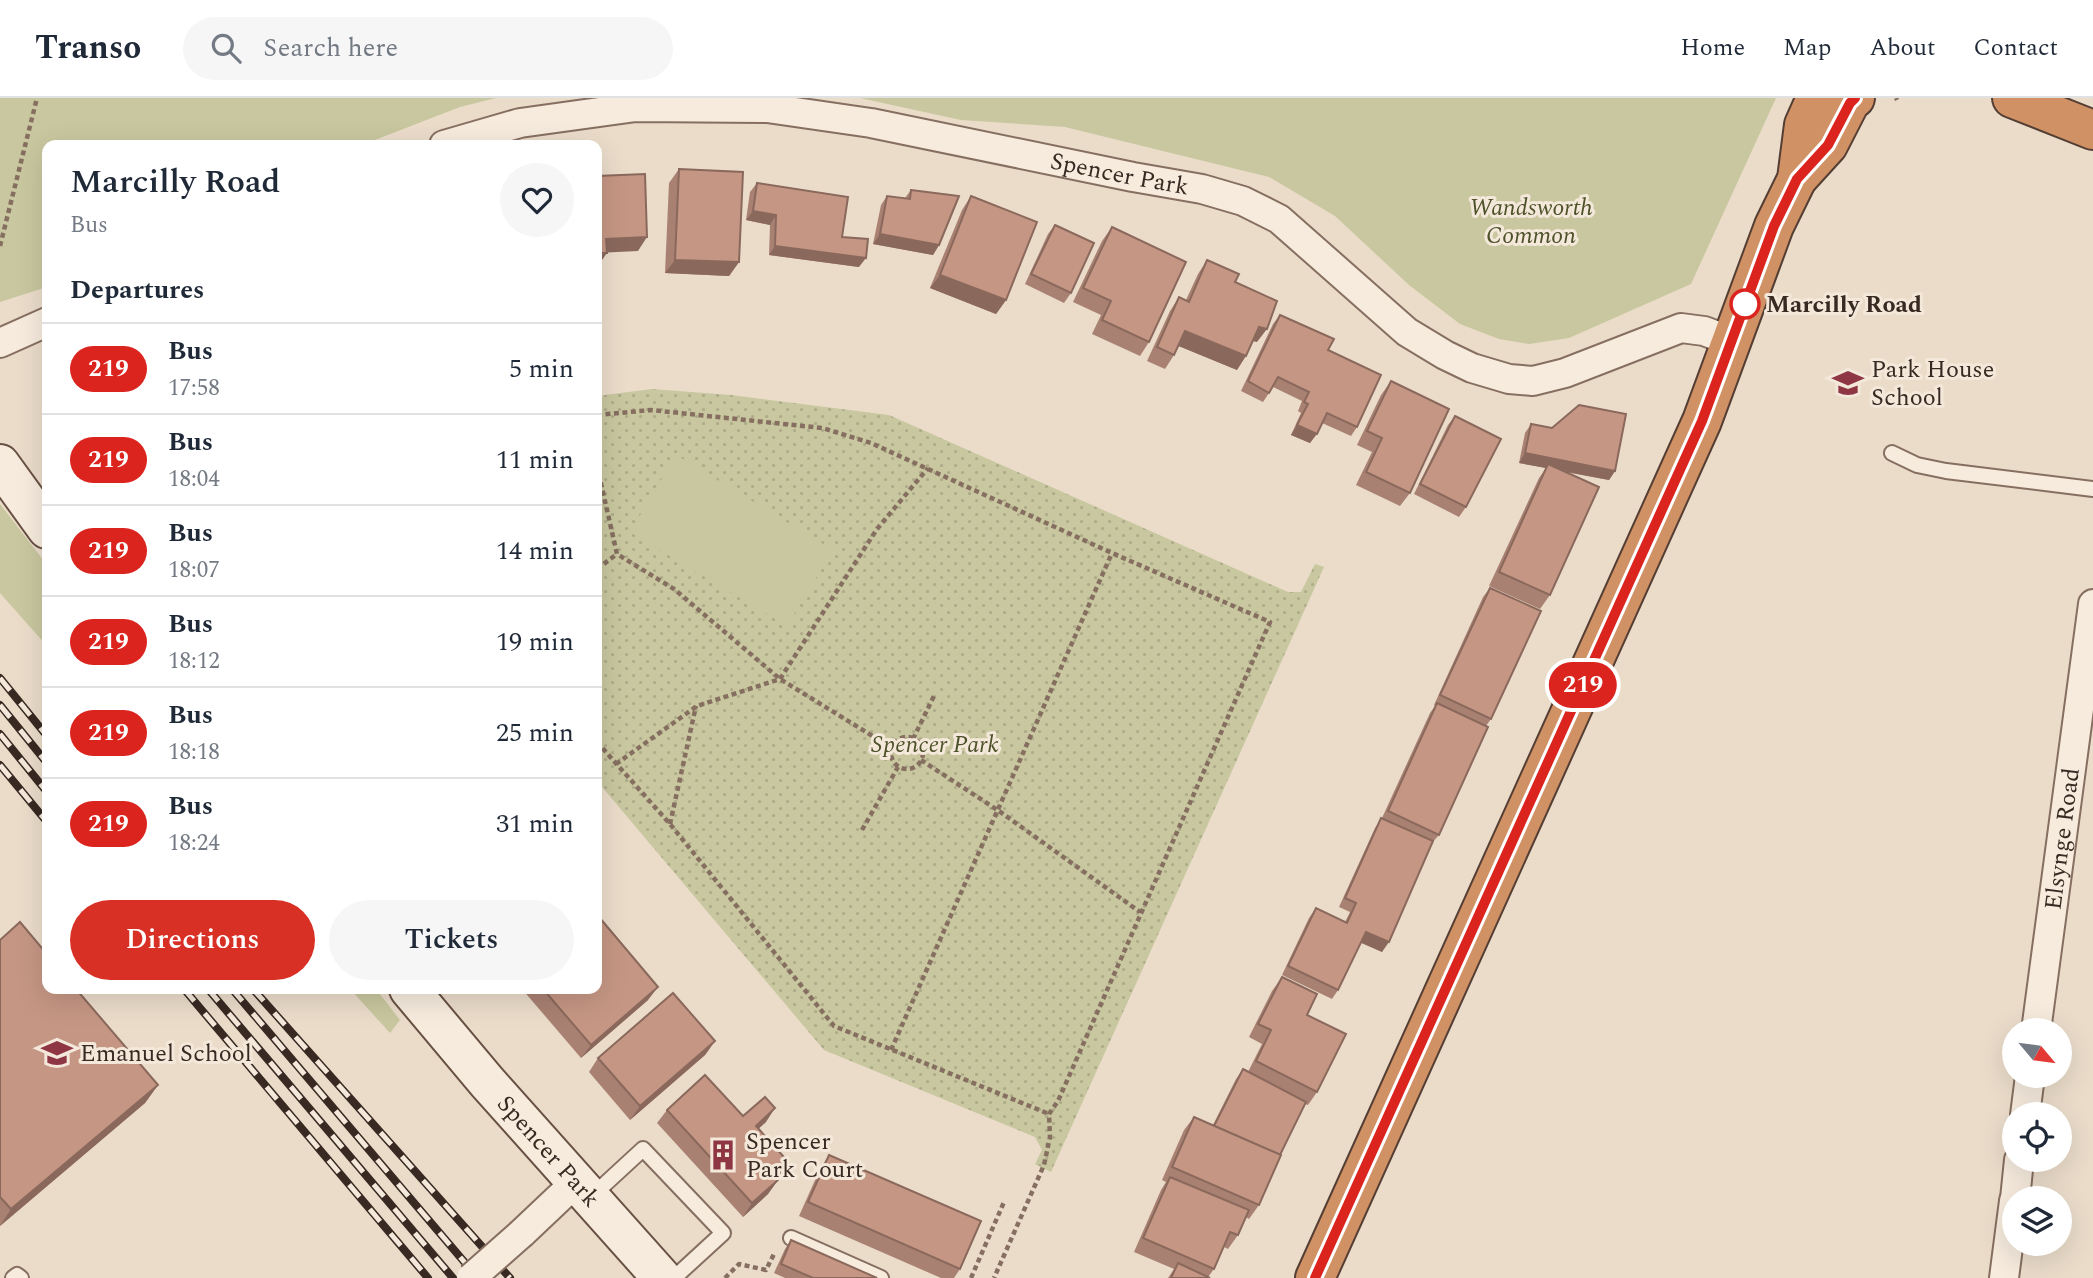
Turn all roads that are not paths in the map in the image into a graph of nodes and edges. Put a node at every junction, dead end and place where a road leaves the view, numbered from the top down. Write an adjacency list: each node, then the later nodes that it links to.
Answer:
1 (1816, 98): 6 (highway)
2 (1855, 98): 6 (highway)
3 (2012, 98): 4 (highway)
4 (2093, 130)
5 (461, 140): 8 (street, Spencer Park)
6 (1797, 179): 8 (highway)
7 (42, 324): 9 (street)
8 (1731, 341): 26 (highway)
9 (0, 343)
10 (1892, 453): 12 (lane)
11 (0, 464): 13 (main road)
12 (2093, 489)
13 (42, 522)
14 (2093, 604): 16 (street, Elsynge Road)
15 (413, 994): 17 (main road, Spencer Park)
16 (2038, 1018)
17 (584, 1189): 22 (street, bridge); 23 (main road, Spencer Park); 24 (lane)
18 (791, 1238): 25 (lane)
19 (2007, 1256): 27 (street)
20 (13, 1278): 21 (lane)
21 (21, 1278)
22 (471, 1278)
23 (662, 1278)
24 (674, 1278)
25 (881, 1278)
26 (1315, 1278)
27 (2004, 1278)

